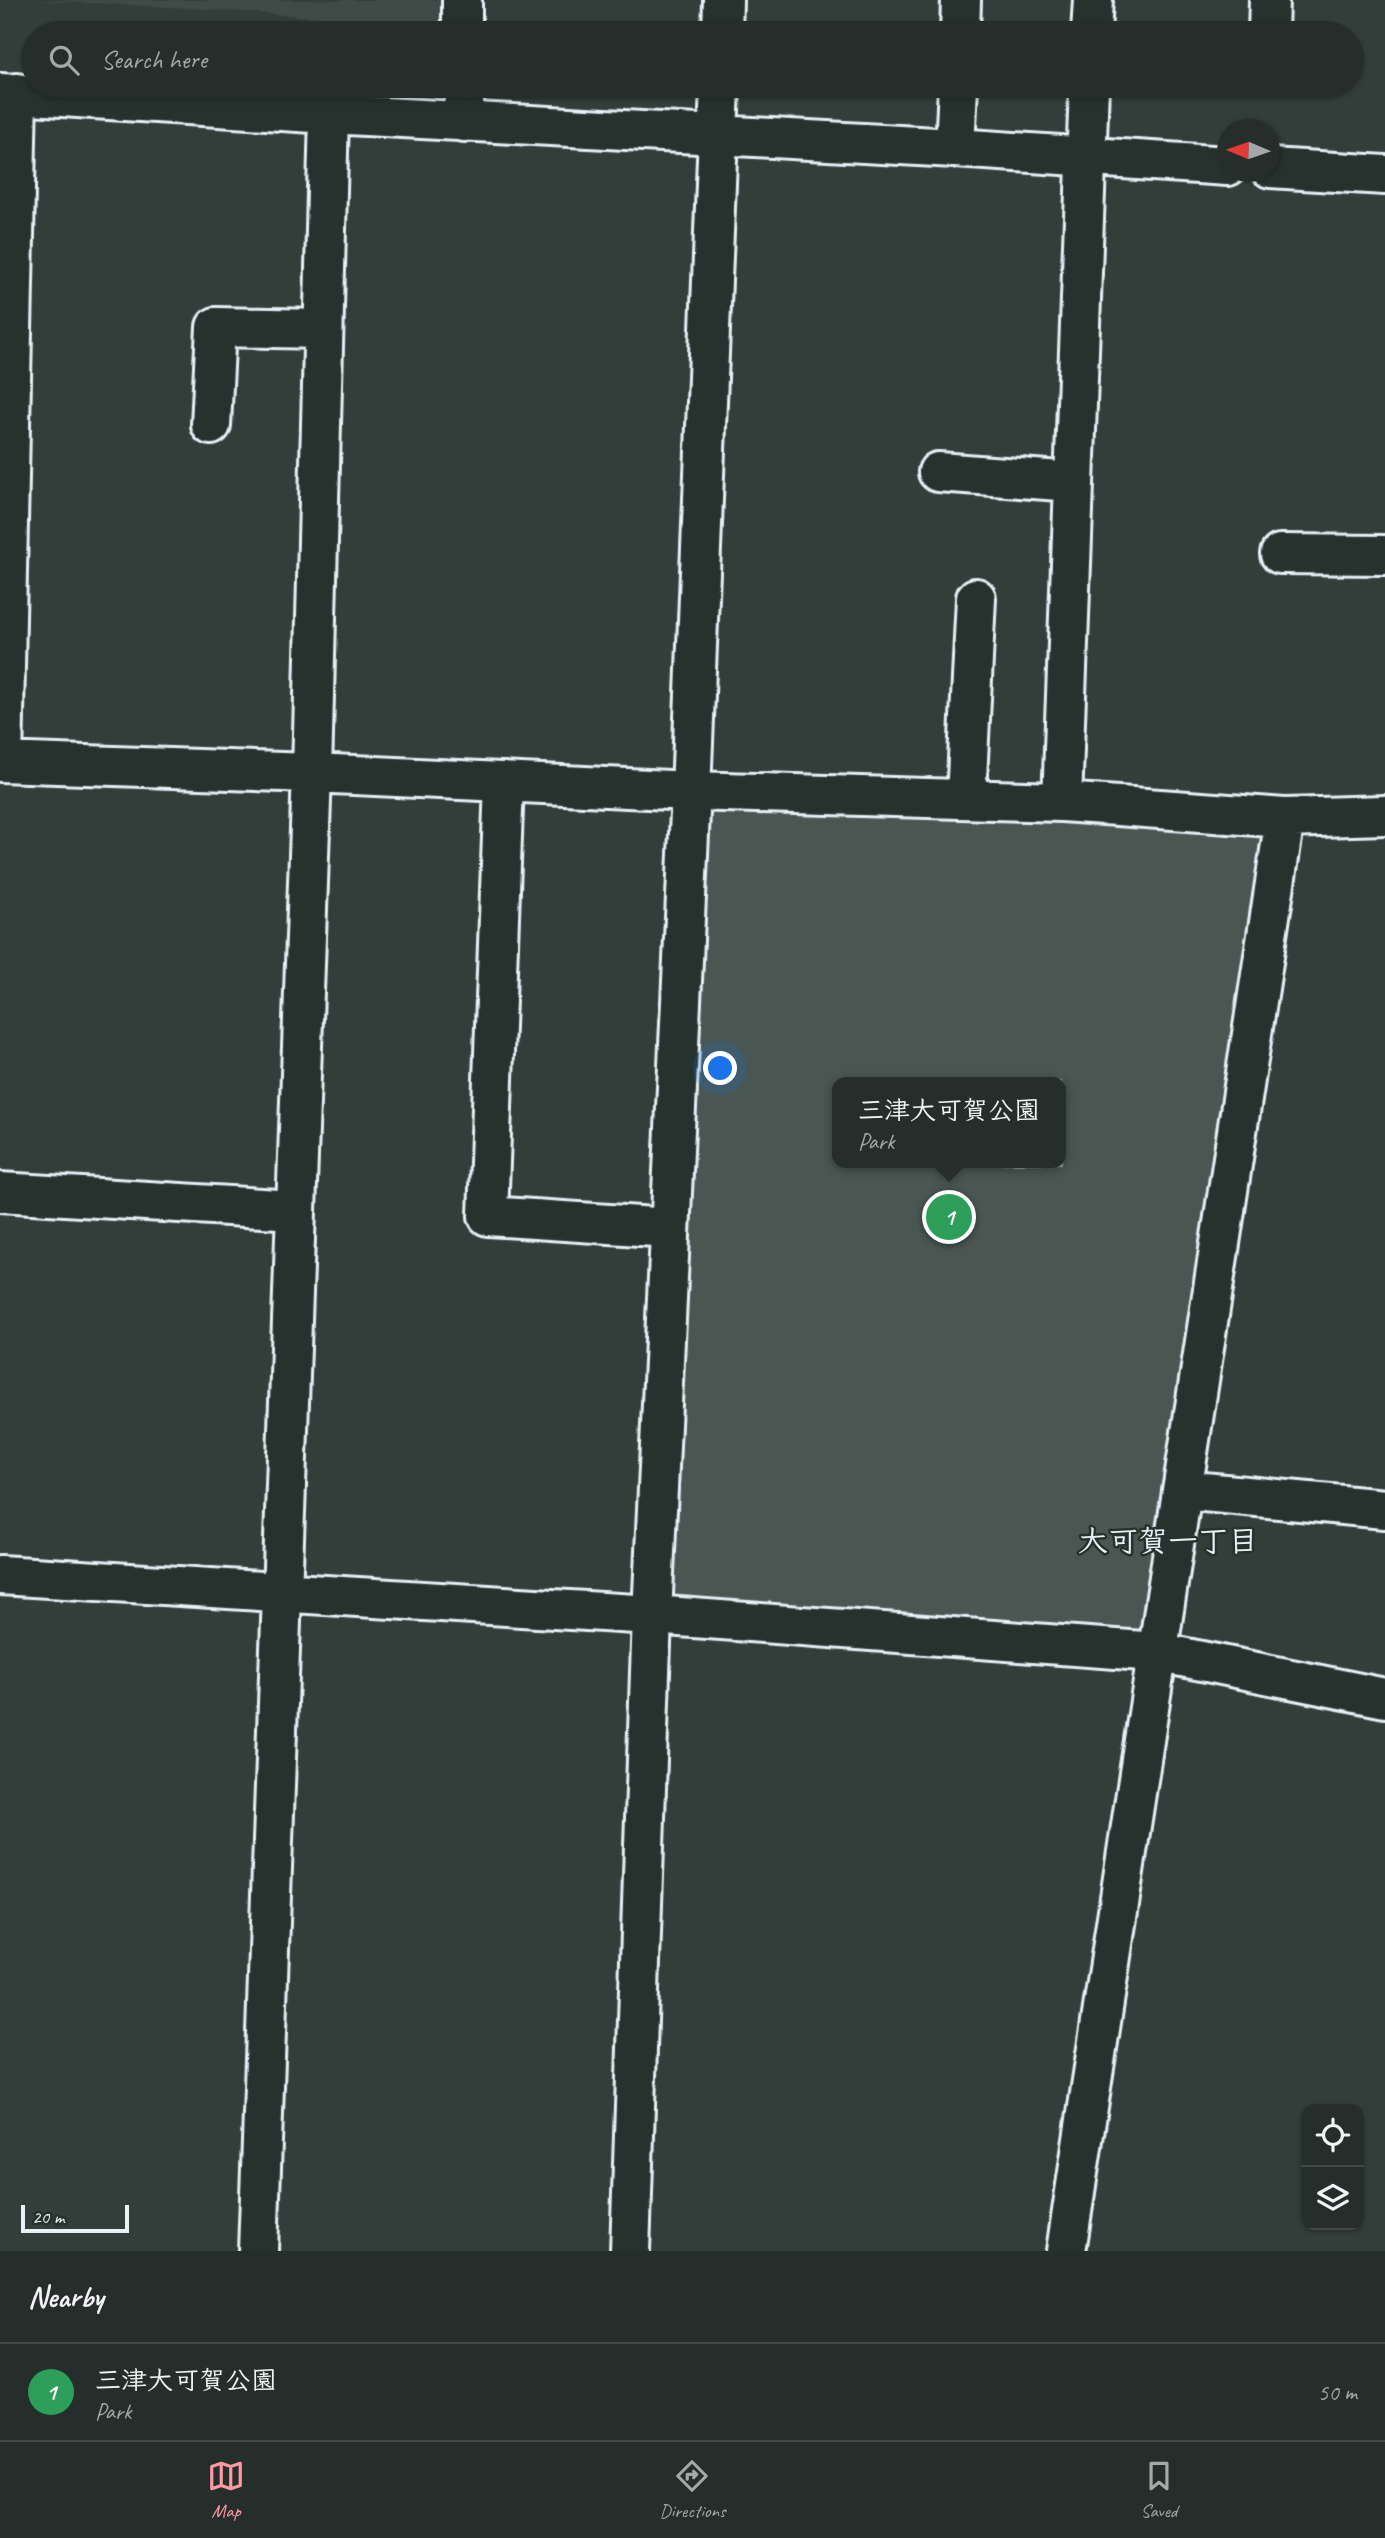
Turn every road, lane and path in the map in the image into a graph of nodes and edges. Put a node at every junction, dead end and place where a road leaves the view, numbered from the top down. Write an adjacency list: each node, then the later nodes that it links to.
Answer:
1 (462, 0): 6 (street)
2 (723, 0): 7 (street)
3 (961, 0): 8 (street)
4 (1093, 0): 9 (street)
5 (1269, 0): 10 (street)
6 (462, 21)
7 (722, 21)
8 (960, 21)
9 (1092, 21)
10 (1268, 21)
11 (8, 93): 31 (street)
12 (84, 98): 17 (street)
13 (720, 98): 18 (street)
14 (957, 98): 19 (street)
15 (1088, 98): 20 (street)
16 (464, 104): 17 (street); 18 (street)
17 (329, 114): 24 (street)
18 (718, 135): 19 (street); 34 (street)
19 (955, 148): 20 (street)
20 (1086, 158): 21 (street); 27 (street)
21 (1217, 165)
22 (1280, 169): 23 (street)
23 (1385, 174)
24 (323, 329): 25 (street); 32 (street)
25 (202, 404)
26 (938, 472): 27 (street)
27 (1074, 482): 36 (street)
28 (1280, 554): 29 (street)
29 (1385, 555)
30 (976, 598): 35 (street)
31 (2, 762): 32 (street)
32 (312, 773): 33 (street); 40 (street)
33 (504, 782): 34 (street); 41 (street)
34 (691, 791): 35 (street); 41 (street)
35 (966, 799): 36 (street)
36 (1062, 802): 38 (street)
37 (1385, 815): 38 (street)
38 (1285, 818): 42 (street)
39 (0, 1192): 40 (street)
40 (295, 1210): 45 (street)
41 (670, 1228): 46 (street)
42 (1182, 1490): 43 (street); 47 (street)
43 (1385, 1509)
44 (0, 1575): 45 (street)
45 (281, 1591): 46 (street); 49 (street)
46 (652, 1615): 47 (street); 50 (street)
47 (1157, 1652): 48 (street); 51 (street)
48 (1385, 1698)
49 (258, 2251)
50 (630, 2251)
51 (1066, 2251)

